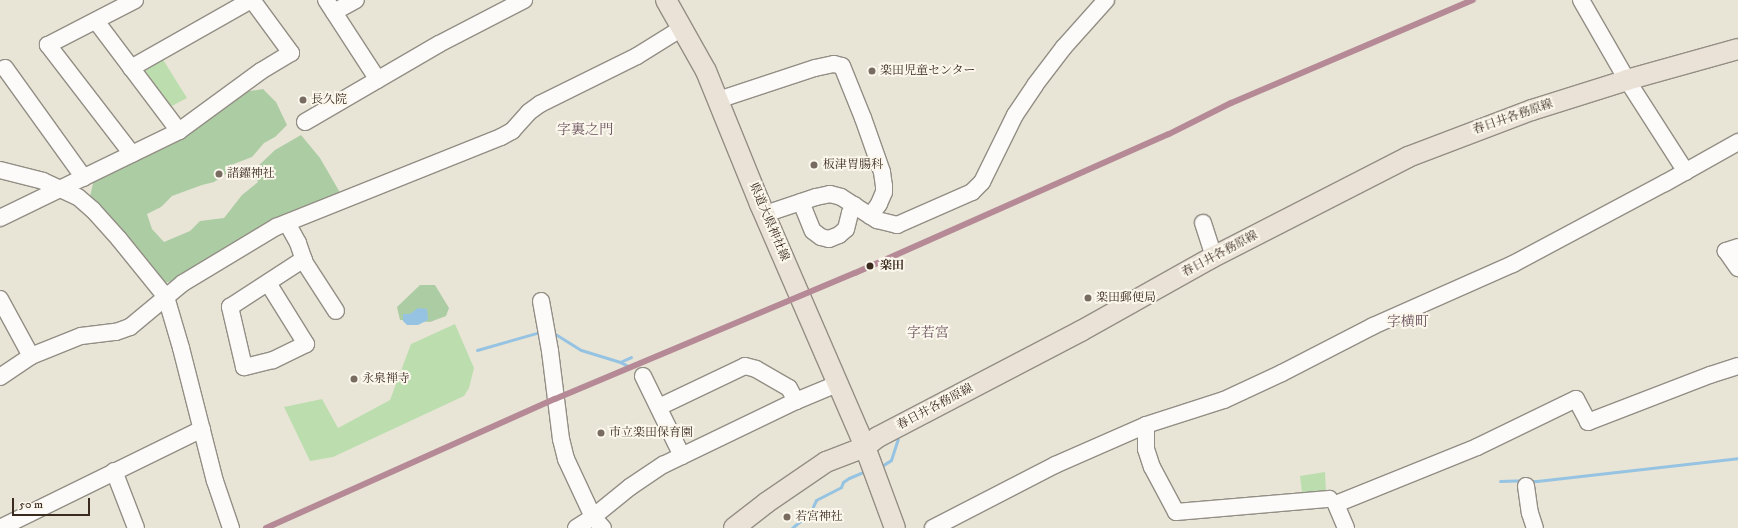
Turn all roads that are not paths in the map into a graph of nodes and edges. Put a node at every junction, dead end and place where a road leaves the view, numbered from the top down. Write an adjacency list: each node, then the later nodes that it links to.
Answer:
1 (135, 0): 9 (street)
2 (252, 0): 13 (street); 18 (street)
3 (356, 0): 8 (street)
4 (524, 0): 14 (street)
5 (666, 0): 10 (main road, 県道大県神社線)
6 (1106, 0): 28 (street)
7 (1581, 0): 15 (street)
8 (330, 6): 14 (street)
9 (96, 21): 13 (street); 20 (street)
10 (682, 28): 16 (main road, 県道大県神社線); 30 (street)
11 (1738, 49): 15 (main road, 春日井各務原線)
12 (5, 68): 23 (street)
13 (131, 68): 18 (street)
14 (378, 80): 17 (street)
15 (1627, 80): 22 (street); 33 (main road, 春日井各務原線)
16 (718, 100): 27 (main road, 県道大県神社線); 28 (street)
17 (305, 122)
18 (179, 132): 20 (street)
19 (1738, 142): 22 (street)
20 (132, 154): 23 (street)
21 (0, 170): 24 (street)
22 (1686, 172): 48 (street)
23 (84, 178): 24 (street)
24 (62, 189): 29 (street); 37 (street)
25 (801, 202): 26 (street); 26 (street); 27 (street)
26 (855, 205): 28 (street)
27 (765, 214): 45 (main road, 県道大県神社線)
28 (870, 216)
29 (0, 218)
30 (287, 223): 34 (street); 37 (street)
31 (1203, 223): 33 (street)
32 (1738, 246): 35 (street)
33 (1214, 256): 50 (main road, 春日井各務原線)
34 (304, 259): 36 (street); 40 (street)
35 (1738, 268)
36 (268, 282): 36 (street)
37 (166, 297): 41 (street); 49 (street)
38 (0, 299): 41 (street)
39 (541, 301): 55 (street)
40 (336, 311)
41 (30, 356): 44 (street)
42 (1738, 366): 63 (street)
43 (643, 376): 47 (street)
44 (0, 377)
45 (837, 384): 46 (street); 50 (main road, 県道大県神社線)
46 (796, 401): 47 (street); 51 (street)
47 (659, 407): 51 (street)
48 (1146, 425): 54 (street); 62 (street)
49 (202, 429): 52 (street); 58 (street)
50 (865, 447): 60 (main road, 春日井各務原線); 61 (main road, 県道大県神社線)
51 (682, 456): 55 (street)
52 (114, 471): 56 (street); 57 (street)
53 (1526, 486): 64 (street)
54 (1329, 499)
55 (598, 523): 59 (street)
56 (0, 528)
57 (136, 528)
58 (231, 528)
59 (576, 528)
60 (734, 528)
61 (895, 528)
62 (933, 528)
63 (1346, 528)
64 (1535, 528)

